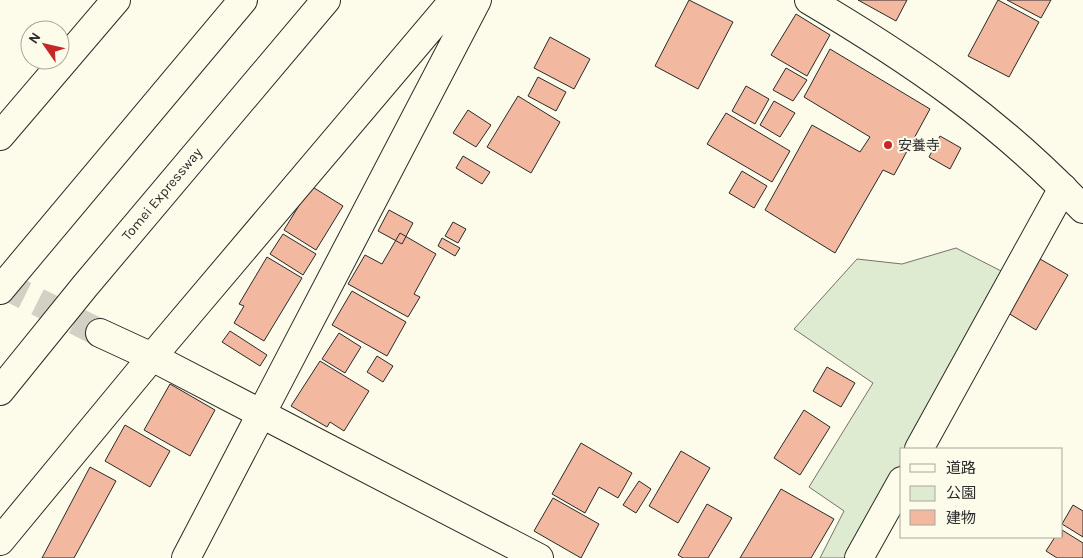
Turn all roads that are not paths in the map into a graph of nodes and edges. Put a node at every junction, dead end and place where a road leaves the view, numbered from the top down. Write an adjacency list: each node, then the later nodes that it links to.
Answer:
1 (116, 0): 7 (main road)
2 (243, 0): 10 (main road)
3 (326, 0): 13 (main road, Tomei Expressway)
4 (454, 0): 12 (main road)
5 (477, 0): 14 (main road)
6 (808, 0): 8 (main road)
7 (0, 136)
8 (1063, 188): 9 (main road); 15 (main road)
9 (1083, 209)
10 (0, 290)
11 (100, 332): 12 (main road)
12 (152, 357): 14 (main road); 17 (main road)
13 (0, 390)
14 (261, 414): 18 (main road); 19 (main road)
15 (920, 448)
16 (900, 485): 20 (main road)
17 (0, 541)
18 (186, 558)
19 (539, 558)
20 (859, 558)

